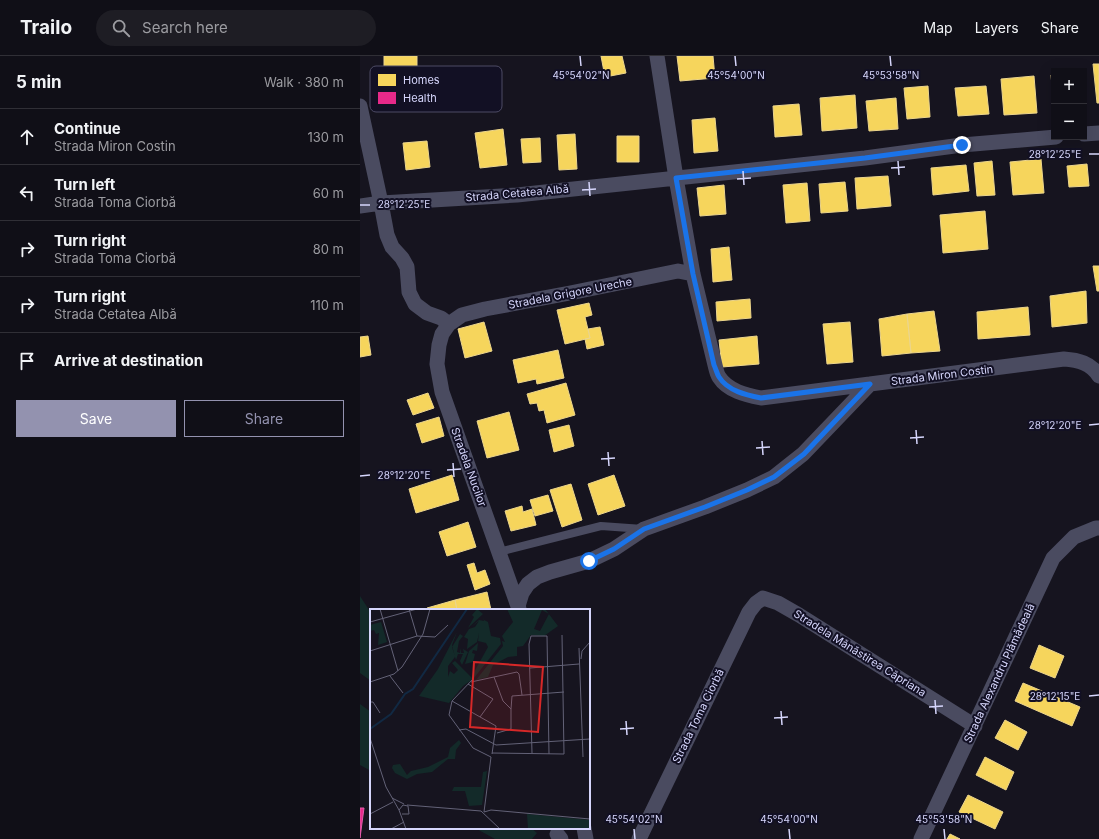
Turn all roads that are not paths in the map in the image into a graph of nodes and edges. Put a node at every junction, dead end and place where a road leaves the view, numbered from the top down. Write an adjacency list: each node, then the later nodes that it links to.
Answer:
1 (657, 56): 6 (street)
2 (360, 106): 7 (street)
3 (1099, 133): 4 (street)
4 (1087, 134)
5 (1051, 137): 6 (street, Strada Cetatea Albă)
6 (676, 178): 7 (street, Strada Cetatea Albă); 9 (street)
7 (381, 203): 8 (street, Strada Cetatea Albă); 10 (street)
8 (360, 206)
9 (693, 274): 10 (street, Stradela Grigore Ureche); 12 (street)
10 (449, 324): 15 (street, Stradela Nucilor)
11 (1099, 376): 12 (street, Strada Miron Costin)
12 (870, 384): 14 (street)
13 (1099, 528): 18 (street, Strada Alexandru Plămădeală)
14 (644, 529): 15 (lane); 17 (street)
15 (499, 552): 17 (street, Stradela Nucilor)
16 (763, 598): 18 (street, Stradela Mănăstirea Căpriana); 21 (street, Strada Toma Ciorbă)
17 (519, 608)
18 (975, 726): 22 (street, Strada Alexandru Plămădeală)
19 (584, 829): 20 (street)
20 (586, 839)
21 (639, 839)
22 (921, 839)

